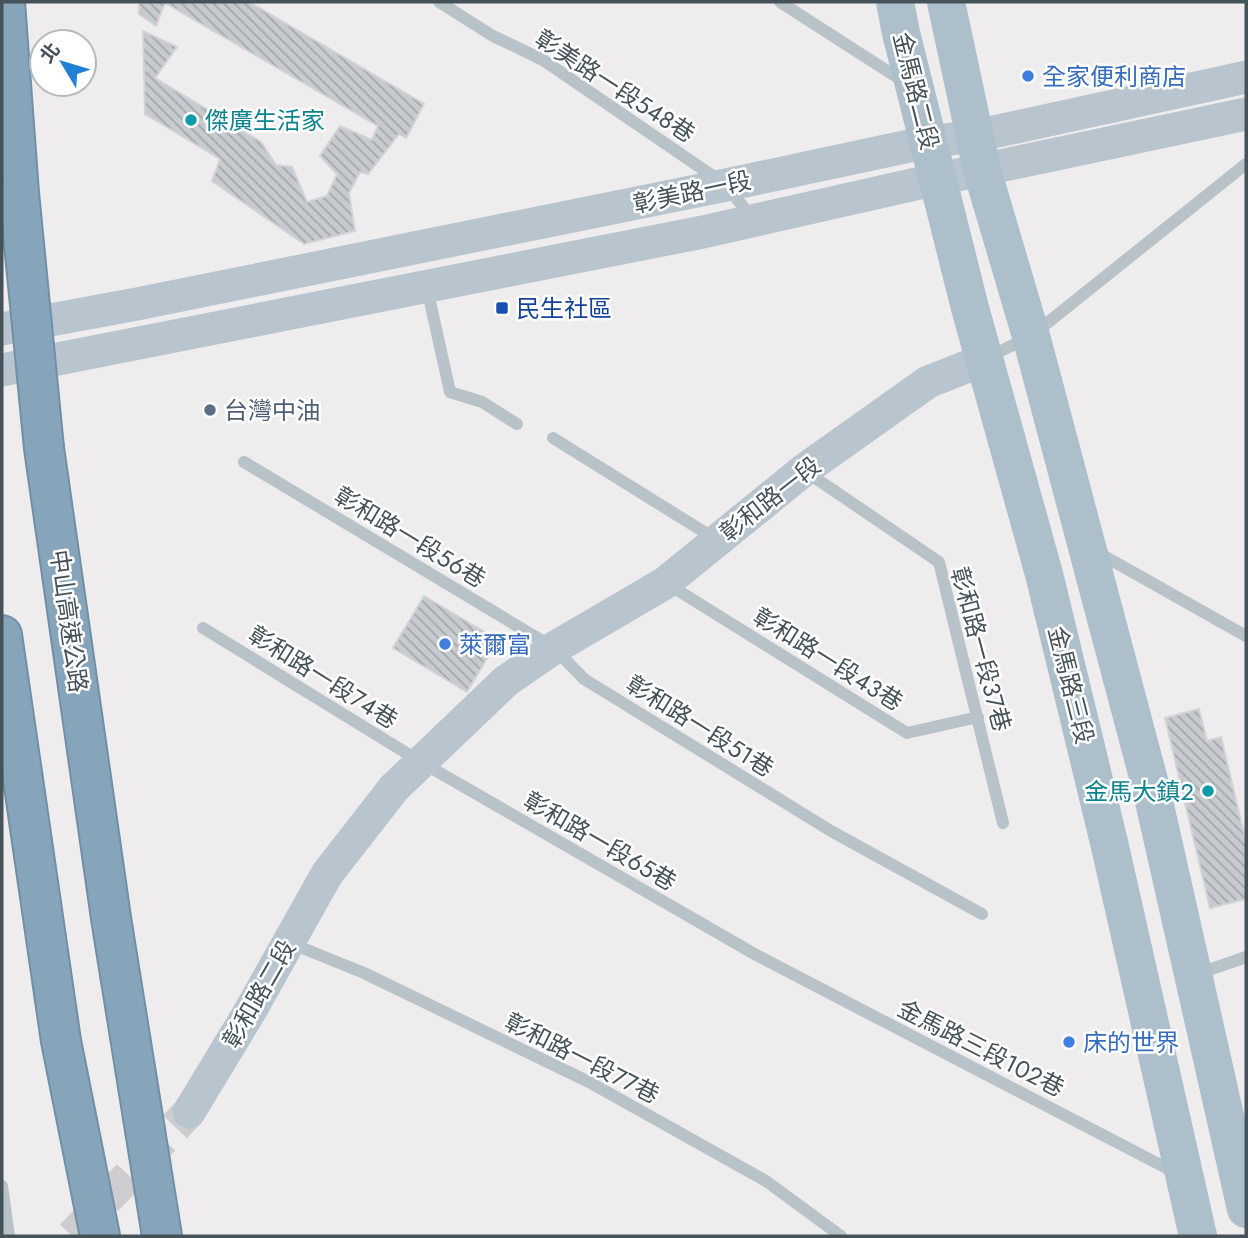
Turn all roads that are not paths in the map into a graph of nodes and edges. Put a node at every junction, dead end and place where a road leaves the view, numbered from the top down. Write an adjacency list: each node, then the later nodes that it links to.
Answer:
1 (5, 2): 48 (highway, 中山高速公路, bridge)
2 (439, 2): 13 (lane, 彰美路一段548巷)
3 (780, 2): 7 (lane)
4 (895, 2): 7 (main road, 金馬路二段)
5 (946, 2): 10 (main road, 金馬路二段)
6 (1246, 77): 10 (main road, 彰美路一段)
7 (915, 89): 9 (main road, 金馬路二段)
8 (1246, 114): 10 (main road, 彰美路一段)
9 (928, 142): 10 (main road, 彰美路一段); 12 (main road, 金馬路二段); 13 (main road, 彰美路一段)
10 (978, 153): 12 (main road, 彰美路一段); 18 (main road, 金馬路三段)
11 (1243, 171): 18 (lane, 彰和路一段)
12 (938, 179): 14 (main road, 彰美路一段); 20 (main road, 金馬路三段)
13 (726, 185): 14 (lane, 彰美路一段548巷); 16 (main road, 彰美路一段)
14 (755, 221): 15 (main road, 彰美路一段)
15 (426, 286): 19 (main road, 彰美路一段); 22 (lane)
16 (137, 304): 17 (main road, 彰美路一段); 19 (main road)
17 (2, 329)
18 (1031, 336): 20 (lane, 彰和路一段); 27 (main road, 金馬路三段)
19 (142, 342): 21 (main road, 彰美路一段)
20 (984, 359): 25 (main road, 彰和路一段); 43 (main road, 金馬路三段)
21 (2, 370)
22 (517, 424)
23 (553, 438): 26 (lane)
24 (244, 461): 32 (lane, 彰和路一段56巷)
25 (804, 470): 26 (main road, 彰和路一段); 33 (lane, 彰和路一段37巷)
26 (717, 540): 28 (main road, 彰和路一段)
27 (1087, 547): 31 (lane); 41 (main road, 金馬路三段)
28 (665, 583): 32 (main road, 彰和路一段); 33 (lane, 彰和路一段43巷)
29 (203, 628): 34 (lane, 彰和路一段74巷)
30 (2, 635): 47 (highway)
31 (1246, 636)
32 (554, 648): 34 (main road, 彰和路一段); 37 (lane, 彰和路一段51巷)
33 (978, 717): 35 (lane, 彰和路一段37巷)
34 (421, 762): 36 (main road, 彰和路一段); 39 (lane, 彰和路一段65巷)
35 (1003, 823)
36 (327, 874): 38 (main road, 彰和路二段)
37 (982, 914)
38 (288, 942): 42 (main road, 彰和路二段); 49 (lane, 彰和路一段77巷)
39 (758, 956): 43 (lane, 金馬路三段102巷)
40 (1246, 957): 41 (lane)
41 (1195, 974): 45 (main road, 金馬路三段)
42 (189, 1112)
43 (1184, 1178): 50 (main road, 金馬路三段)
44 (2, 1186): 46 (lane)
45 (1246, 1209)
46 (9, 1236)
47 (100, 1236)
48 (162, 1236)
49 (841, 1236)
50 (1198, 1236)

